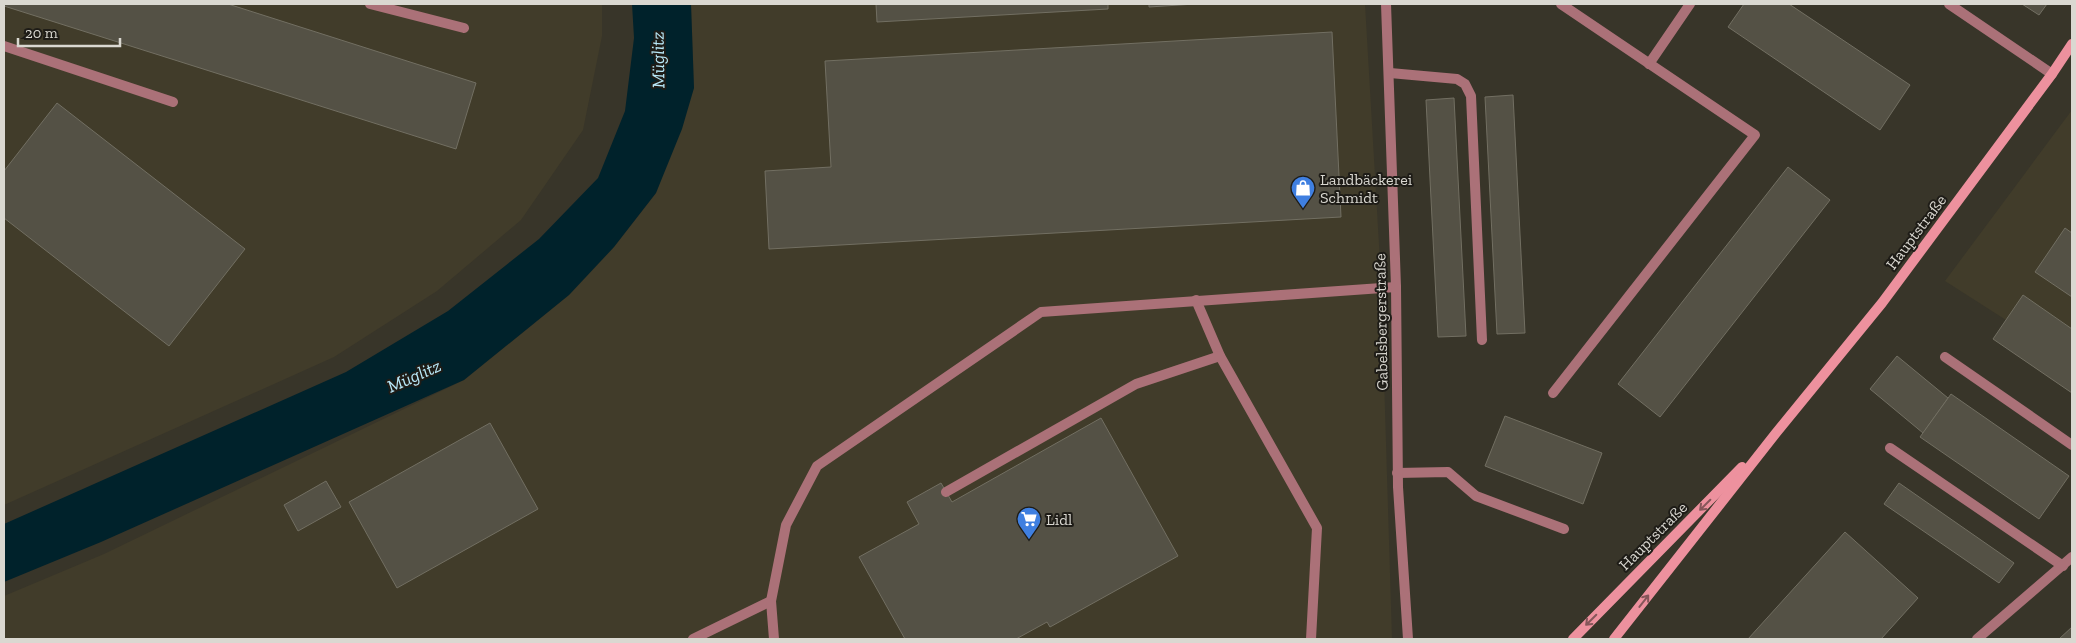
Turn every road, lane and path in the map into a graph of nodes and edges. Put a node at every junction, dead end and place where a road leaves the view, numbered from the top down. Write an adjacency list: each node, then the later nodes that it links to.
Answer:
1 (370, 4): 6 (street)
2 (1386, 4): 10 (street, Gabelsbergerstraße)
3 (1561, 4): 9 (street)
4 (1690, 4): 9 (street)
5 (1949, 4): 11 (street)
6 (464, 28)
7 (2072, 44): 11 (main road, Hauptstraße)
8 (4, 46): 12 (street)
9 (1649, 64): 18 (street)
10 (1390, 73): 13 (street, Gabelsbergerstraße); 15 (street)
11 (2052, 74): 19 (main road, Hauptstraße)
12 (173, 102)
13 (1396, 287): 14 (street); 22 (street, Gabelsbergerstraße)
14 (1196, 300): 16 (street); 27 (street)
15 (1482, 340)
16 (1220, 356): 23 (street); 30 (street)
17 (1945, 357): 20 (street)
18 (1553, 393)
19 (1776, 433): 32 (main road, Hauptstraße, one-way to 32); 33 (main road, Hauptstraße, one-way to 19)
20 (2072, 445)
21 (1890, 448): 26 (street)
22 (1398, 472): 24 (street); 31 (street, Gabelsbergerstraße)
23 (946, 492)
24 (1564, 529)
25 (2072, 557): 26 (street)
26 (2063, 566): 34 (street)
27 (772, 601): 28 (street); 29 (street)
28 (693, 639)
29 (774, 639)
30 (1311, 639)
31 (1408, 639)
32 (1572, 639)
33 (1614, 639)
34 (1977, 639)

